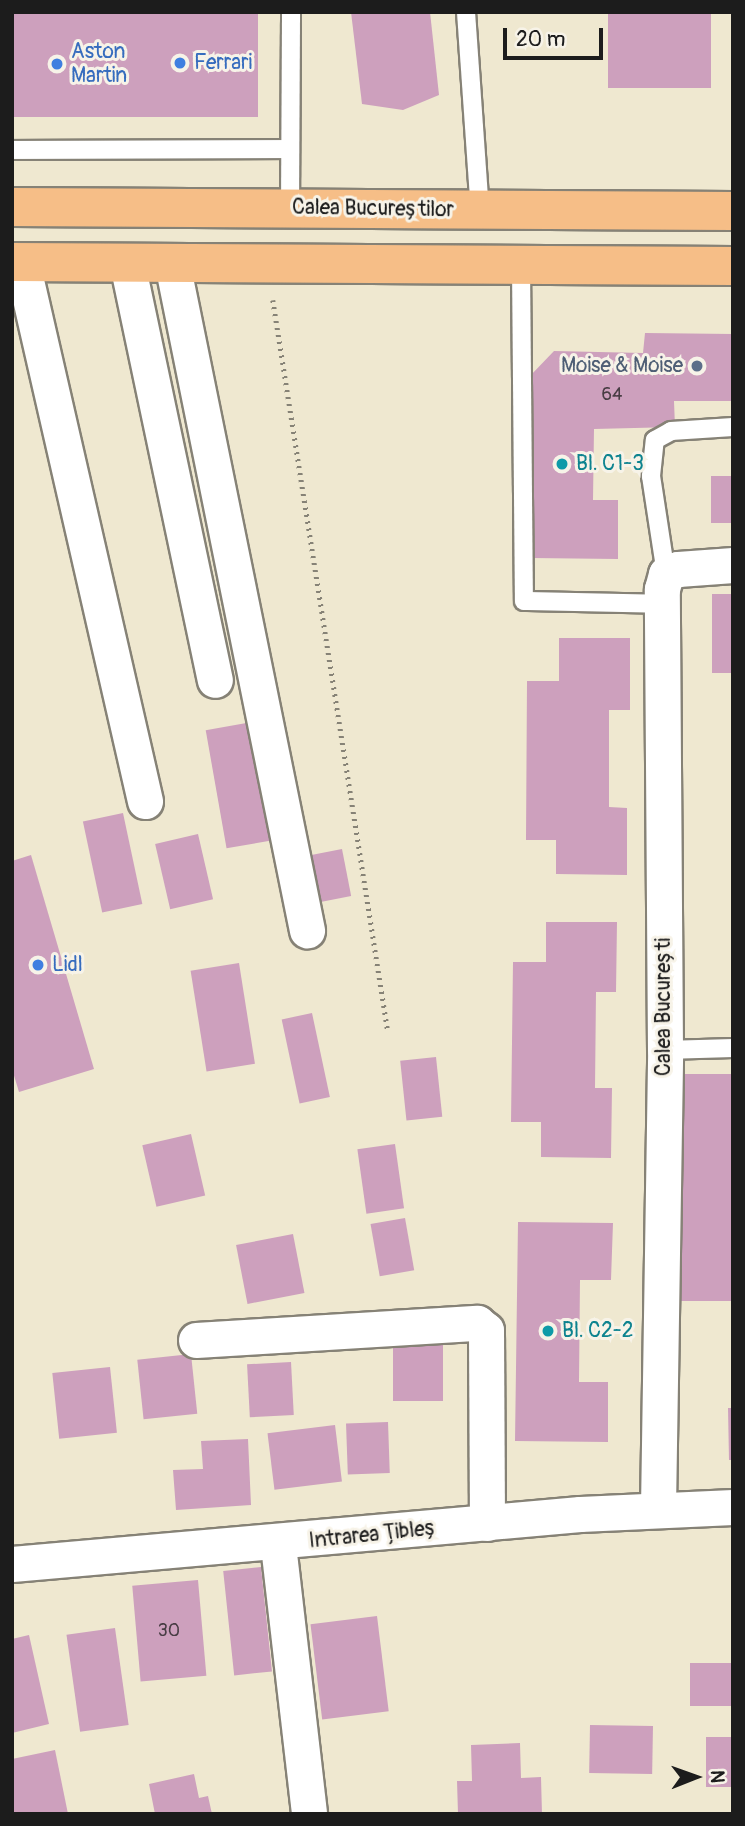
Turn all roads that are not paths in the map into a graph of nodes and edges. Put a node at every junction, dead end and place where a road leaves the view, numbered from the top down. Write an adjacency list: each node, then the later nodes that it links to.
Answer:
1 (291, 12): 3 (lane)
2 (466, 12): 7 (lane)
3 (290, 149): 4 (lane); 6 (lane)
4 (12, 150)
5 (12, 207): 6 (highway, Calea Bucureștilor)
6 (290, 208): 7 (highway, Calea Bucureștilor)
7 (480, 210): 8 (highway, Calea Bucureștilor)
8 (733, 211)
9 (17, 262): 10 (highway); 18 (street)
10 (127, 263): 11 (highway); 17 (street)
11 (172, 264): 12 (highway); 19 (street)
12 (521, 265): 13 (highway); 16 (lane)
13 (733, 266)
14 (733, 427): 16 (lane)
15 (733, 565): 16 (street)
16 (664, 589): 21 (street, Calea București)
17 (215, 680)
18 (145, 801)
19 (307, 930)
20 (733, 1048): 21 (lane)
21 (665, 1050): 24 (street, Calea București)
22 (196, 1340): 25 (street)
23 (733, 1507): 24 (street, Intrarea Țibleș)
24 (658, 1508): 25 (street, Intrarea Țibleș)
25 (487, 1523): 26 (street, Intrarea Țibleș)
26 (278, 1545): 27 (street, Intrarea Țibleș); 28 (street)
27 (12, 1564)
28 (309, 1814)

